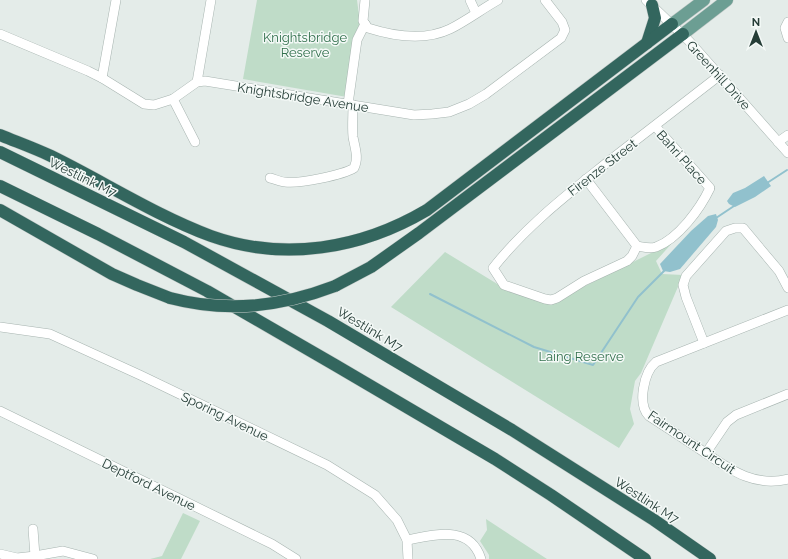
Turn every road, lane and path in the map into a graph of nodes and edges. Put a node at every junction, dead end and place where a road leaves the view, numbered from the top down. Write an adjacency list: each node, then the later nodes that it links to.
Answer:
1 (116, 0): 19 (street)
2 (211, 0): 20 (street)
3 (365, 0): 12 (street)
4 (470, 0): 10 (street)
5 (498, 0): 10 (street)
6 (545, 0): 22 (street, Knightsbridge Avenue)
7 (704, 0): 13 (main road)
8 (727, 0): 15 (main road)
9 (649, 3): 13 (street, Greenhill Drive); 17 (highway)
10 (476, 13): 12 (street)
11 (788, 22): 16 (street)
12 (365, 24): 22 (street)
13 (672, 24): 15 (street, Greenhill Drive); 17 (highway)
14 (0, 34): 19 (street)
15 (683, 34): 18 (street, Greenhill Drive); 33 (highway, bridge)
16 (788, 38)
17 (648, 43): 24 (highway)
18 (720, 75): 23 (street, Firenze Street); 27 (street, Greenhill Drive)
19 (102, 78): 21 (street)
20 (197, 82): 21 (street); 22 (street, Knightsbridge Avenue)
21 (173, 99): 26 (street)
22 (351, 104): 30 (street)
23 (654, 126): 31 (street, Firenze Street); 34 (street, Bahri Place)
24 (0, 135)
25 (788, 135): 27 (street)
26 (196, 142)
27 (778, 142): 29 (street, Greenhill Drive)
28 (0, 152): 52 (highway, Westlink M7)
29 (788, 153)
30 (270, 178)
31 (586, 179): 34 (street); 34 (street, Firenze Street)
32 (0, 186): 51 (highway)
33 (0, 210)
34 (637, 246)
35 (788, 288): 38 (street)
36 (788, 310): 38 (street, Fairmount Circuit)
37 (0, 327): 44 (street, Sporing Avenue)
38 (704, 343): 41 (street, Fairmount Circuit)
39 (788, 394): 41 (street)
40 (0, 411): 48 (street, Deptford Avenue)
41 (706, 453): 42 (street, Fairmount Circuit)
42 (787, 481)
43 (33, 529): 46 (street)
44 (408, 540): 49 (street, Sporing Avenue); 50 (street)
45 (0, 554): 46 (street)
46 (35, 556): 47 (street)
47 (93, 559)
48 (296, 559)
49 (408, 559)
50 (481, 559)
51 (645, 559)
52 (710, 559)

